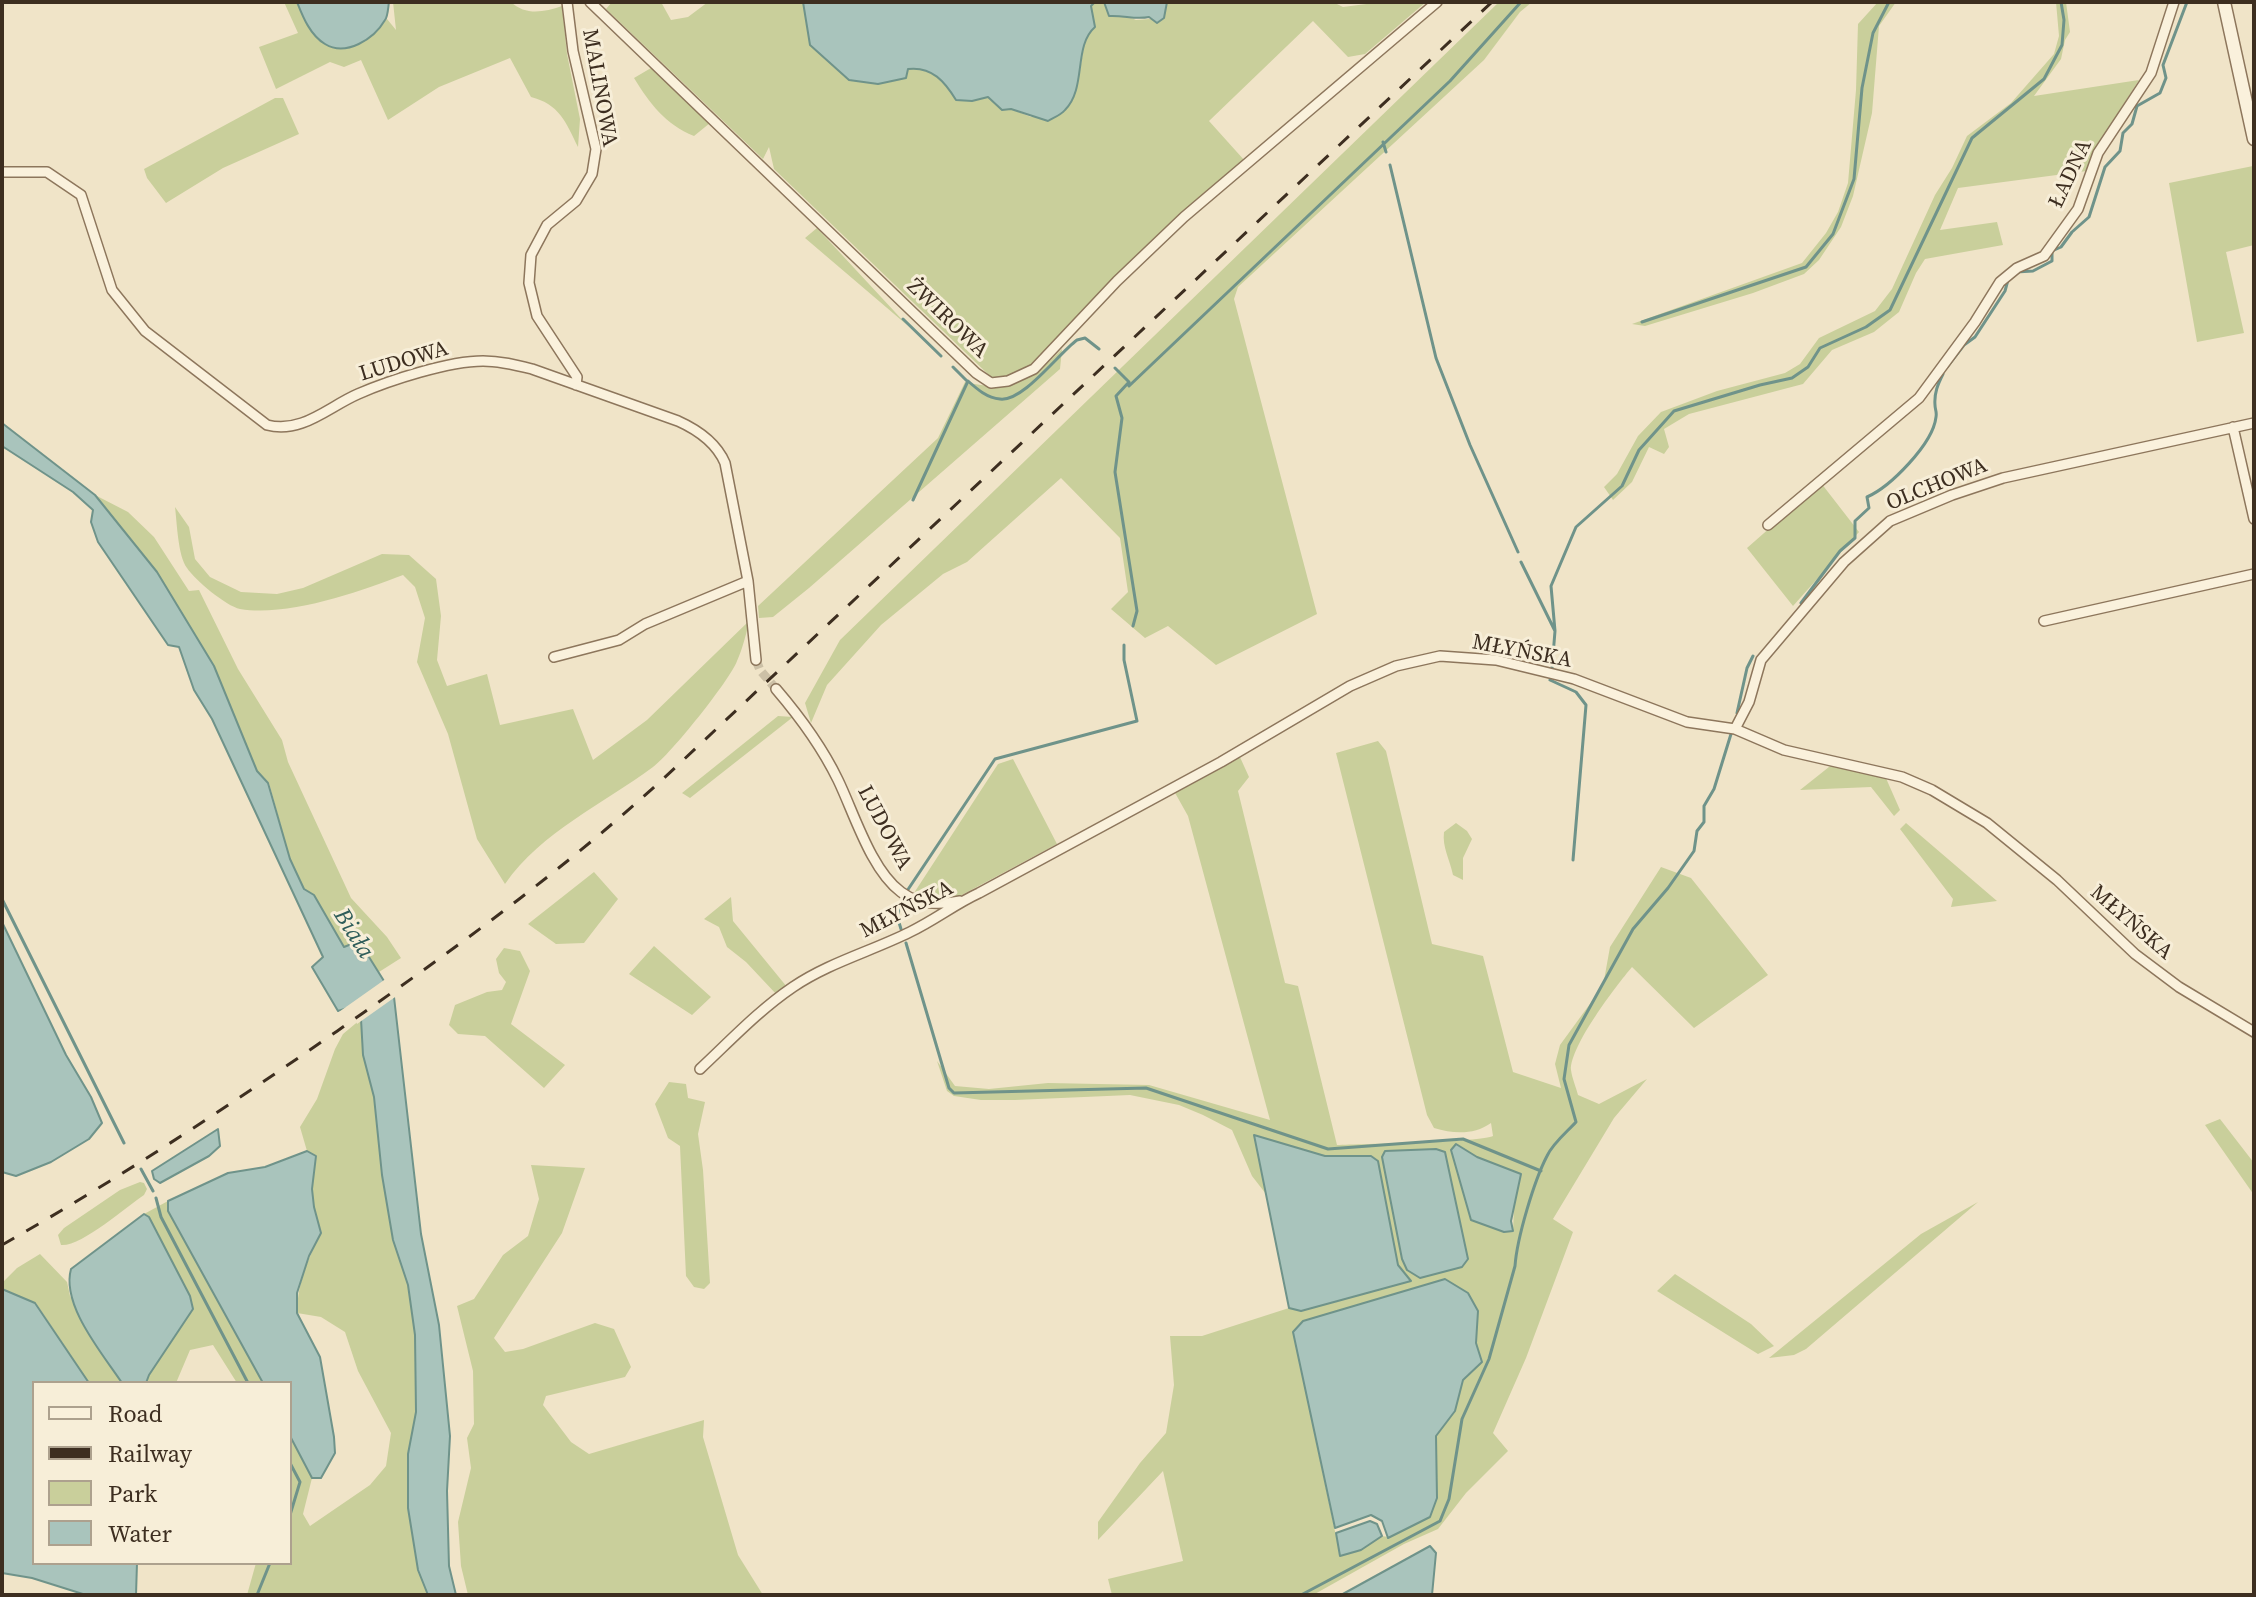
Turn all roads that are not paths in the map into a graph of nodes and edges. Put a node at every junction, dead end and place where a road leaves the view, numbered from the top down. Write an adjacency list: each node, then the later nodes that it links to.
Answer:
1 (567, 2): 8 (street, MALINOWA)
2 (590, 2): 3 (street, ŻWIROWA)
3 (1437, 2)
4 (2174, 2): 12 (street, ŁADNA)
5 (2224, 2): 6 (street)
6 (2254, 139)
7 (2, 172): 8 (street, LUDOWA)
8 (576, 385): 14 (street, LUDOWA)
9 (2254, 423): 10 (street, OLCHOWA)
10 (2233, 427): 11 (street); 19 (street, OLCHOWA)
11 (2254, 519)
12 (1768, 525)
13 (2254, 574): 15 (street)
14 (748, 581): 16 (street); 17 (street, LUDOWA)
15 (2044, 621)
16 (554, 657)
17 (756, 660)
18 (776, 689): 20 (street, LUDOWA)
19 (1735, 729): 20 (street, MŁYŃSKA); 21 (street, MŁYŃSKA)
20 (960, 901): 22 (street, MŁYŃSKA)
21 (2254, 1032)
22 (700, 1069)

